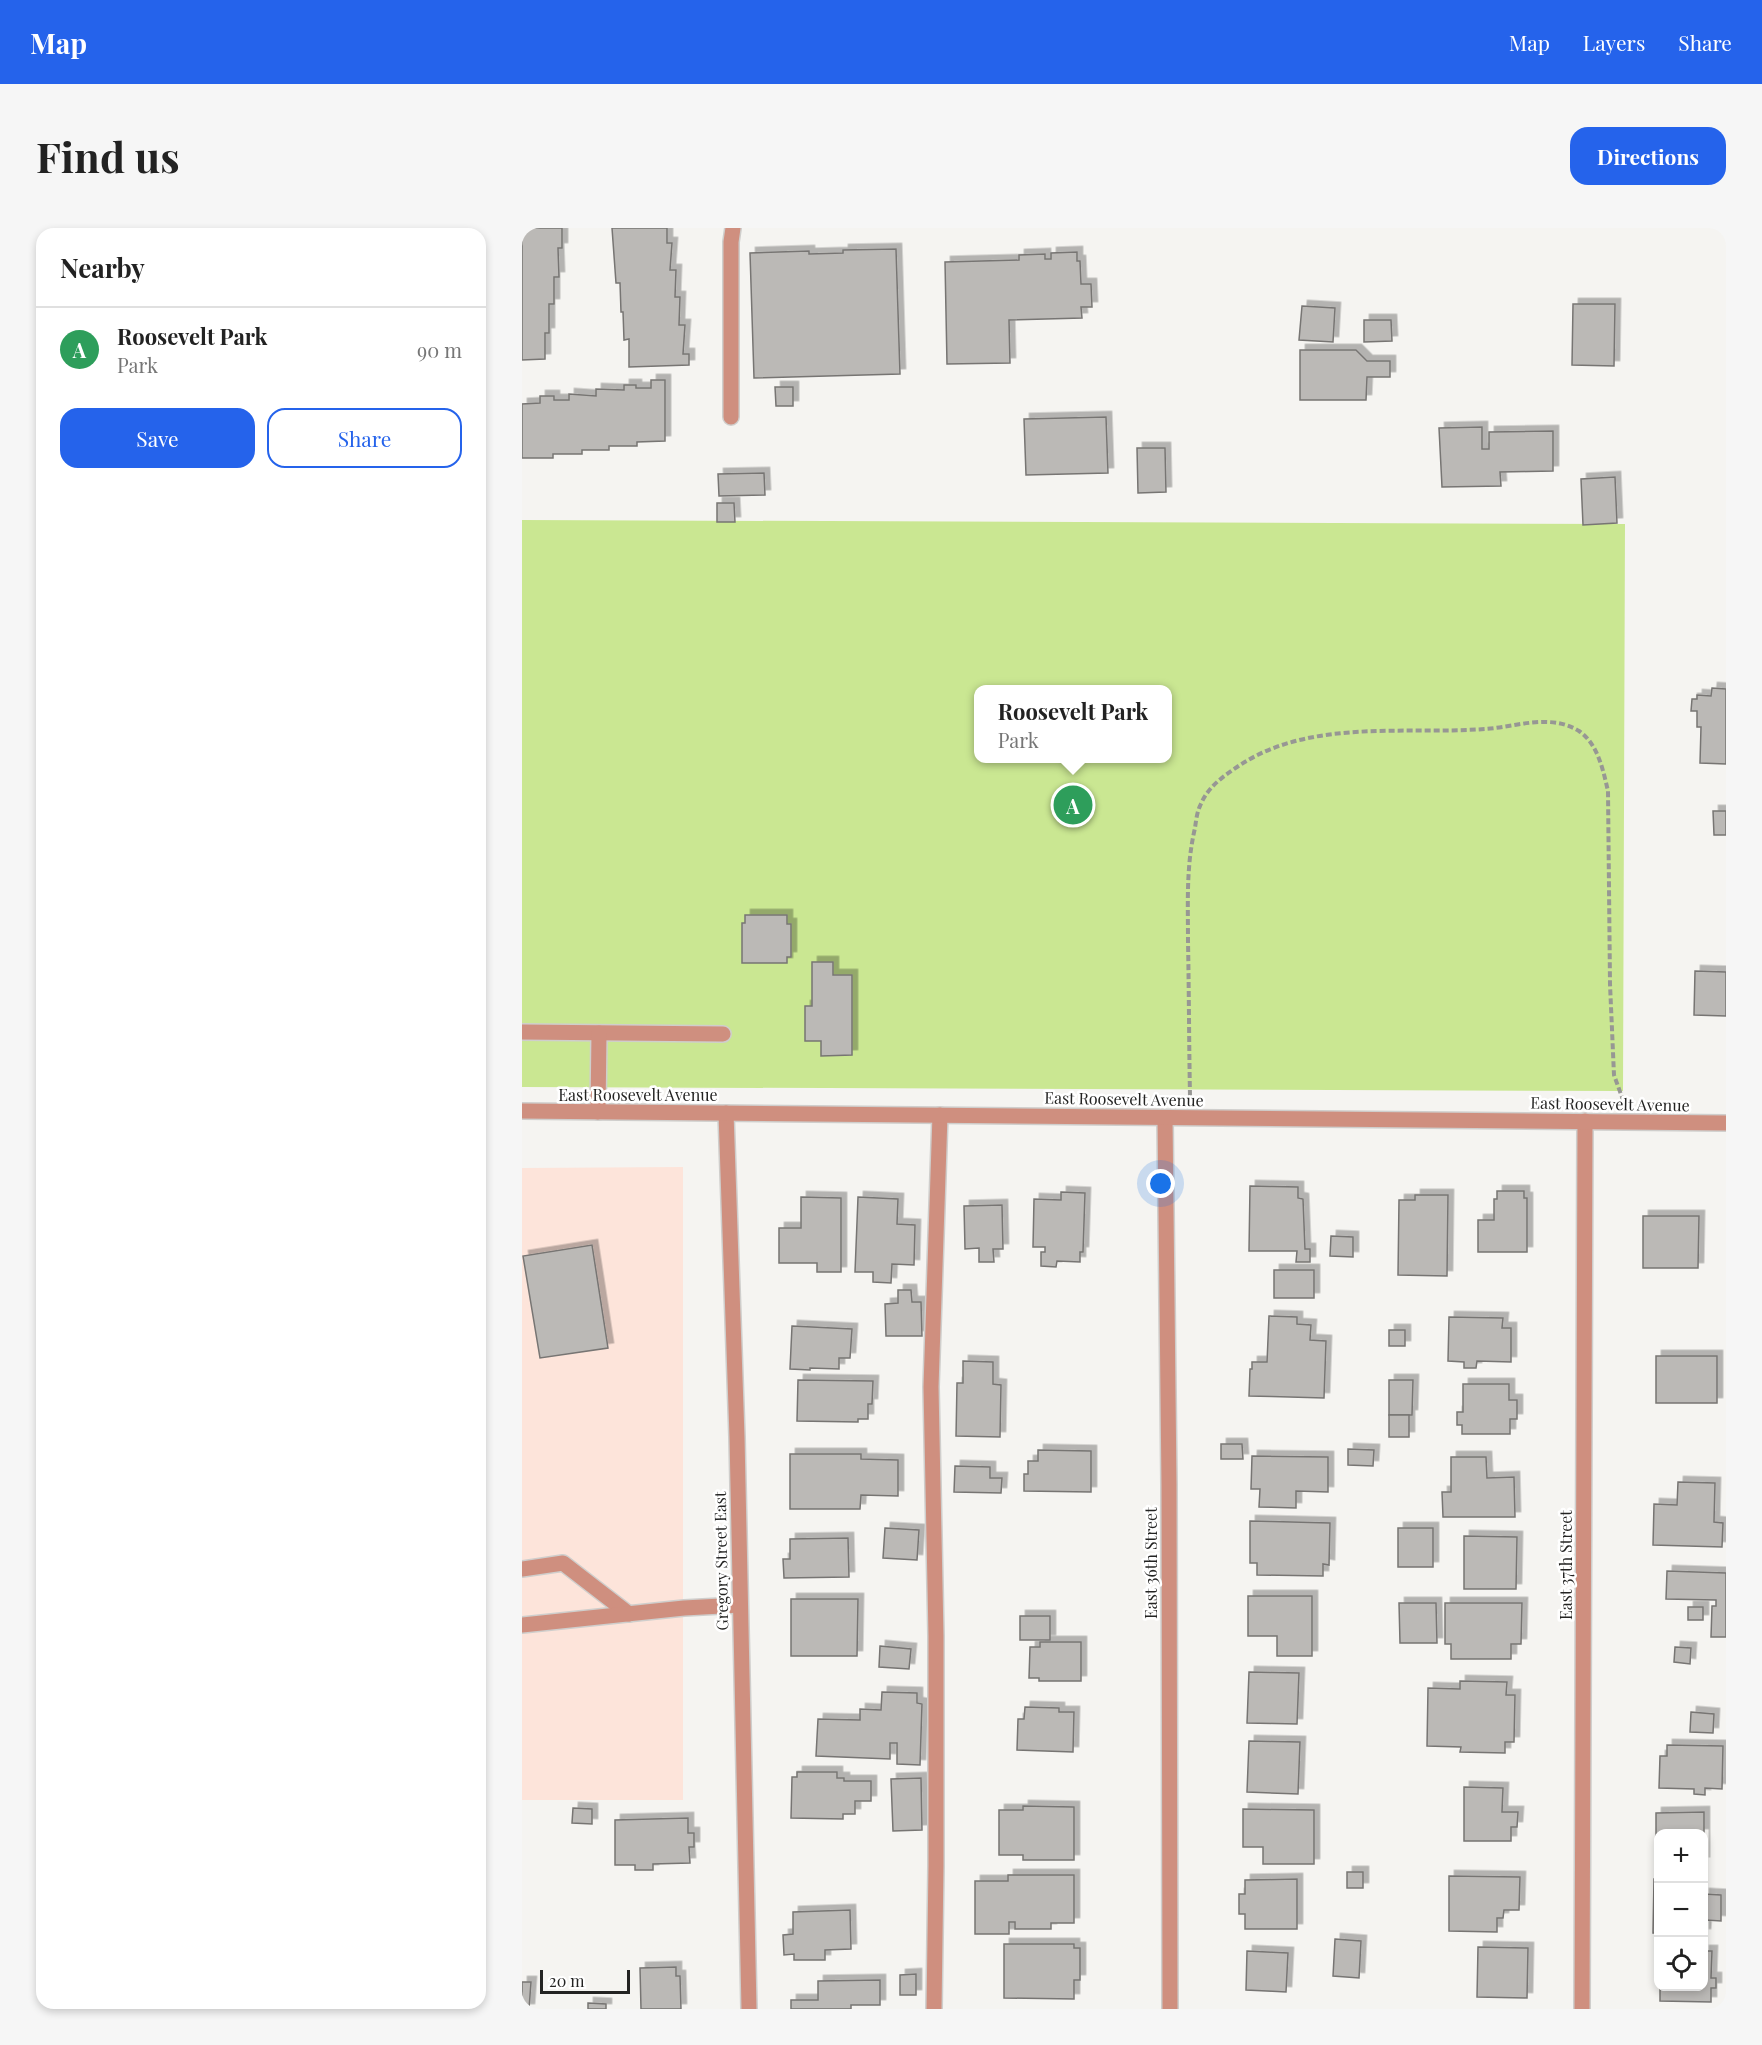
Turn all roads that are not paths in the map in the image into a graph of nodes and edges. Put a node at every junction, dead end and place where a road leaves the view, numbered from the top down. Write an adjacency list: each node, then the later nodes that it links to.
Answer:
1 (733, 228): 2 (street)
2 (731, 417)
3 (522, 1032): 4 (street)
4 (599, 1033): 5 (street); 7 (street)
5 (723, 1034)
6 (522, 1112): 7 (street, East Roosevelt Avenue)
7 (598, 1112): 8 (street, East Roosevelt Avenue)
8 (726, 1113): 9 (street, East Roosevelt Avenue); 14 (street, Gregory Street East)
9 (940, 1115): 10 (street, East Roosevelt Avenue); 18 (street)
10 (1165, 1118): 11 (street, East Roosevelt Avenue); 19 (street, East 36th Street)
11 (1585, 1121): 12 (street, East Roosevelt Avenue); 20 (street, East 37th Street)
12 (1726, 1123)
13 (522, 1569): 15 (street)
14 (740, 1605): 15 (street); 17 (street, Gregory Street East)
15 (629, 1614): 16 (street)
16 (522, 1624)
17 (750, 2009)
18 (934, 2009)
19 (1170, 2009)
20 (1582, 2009)

